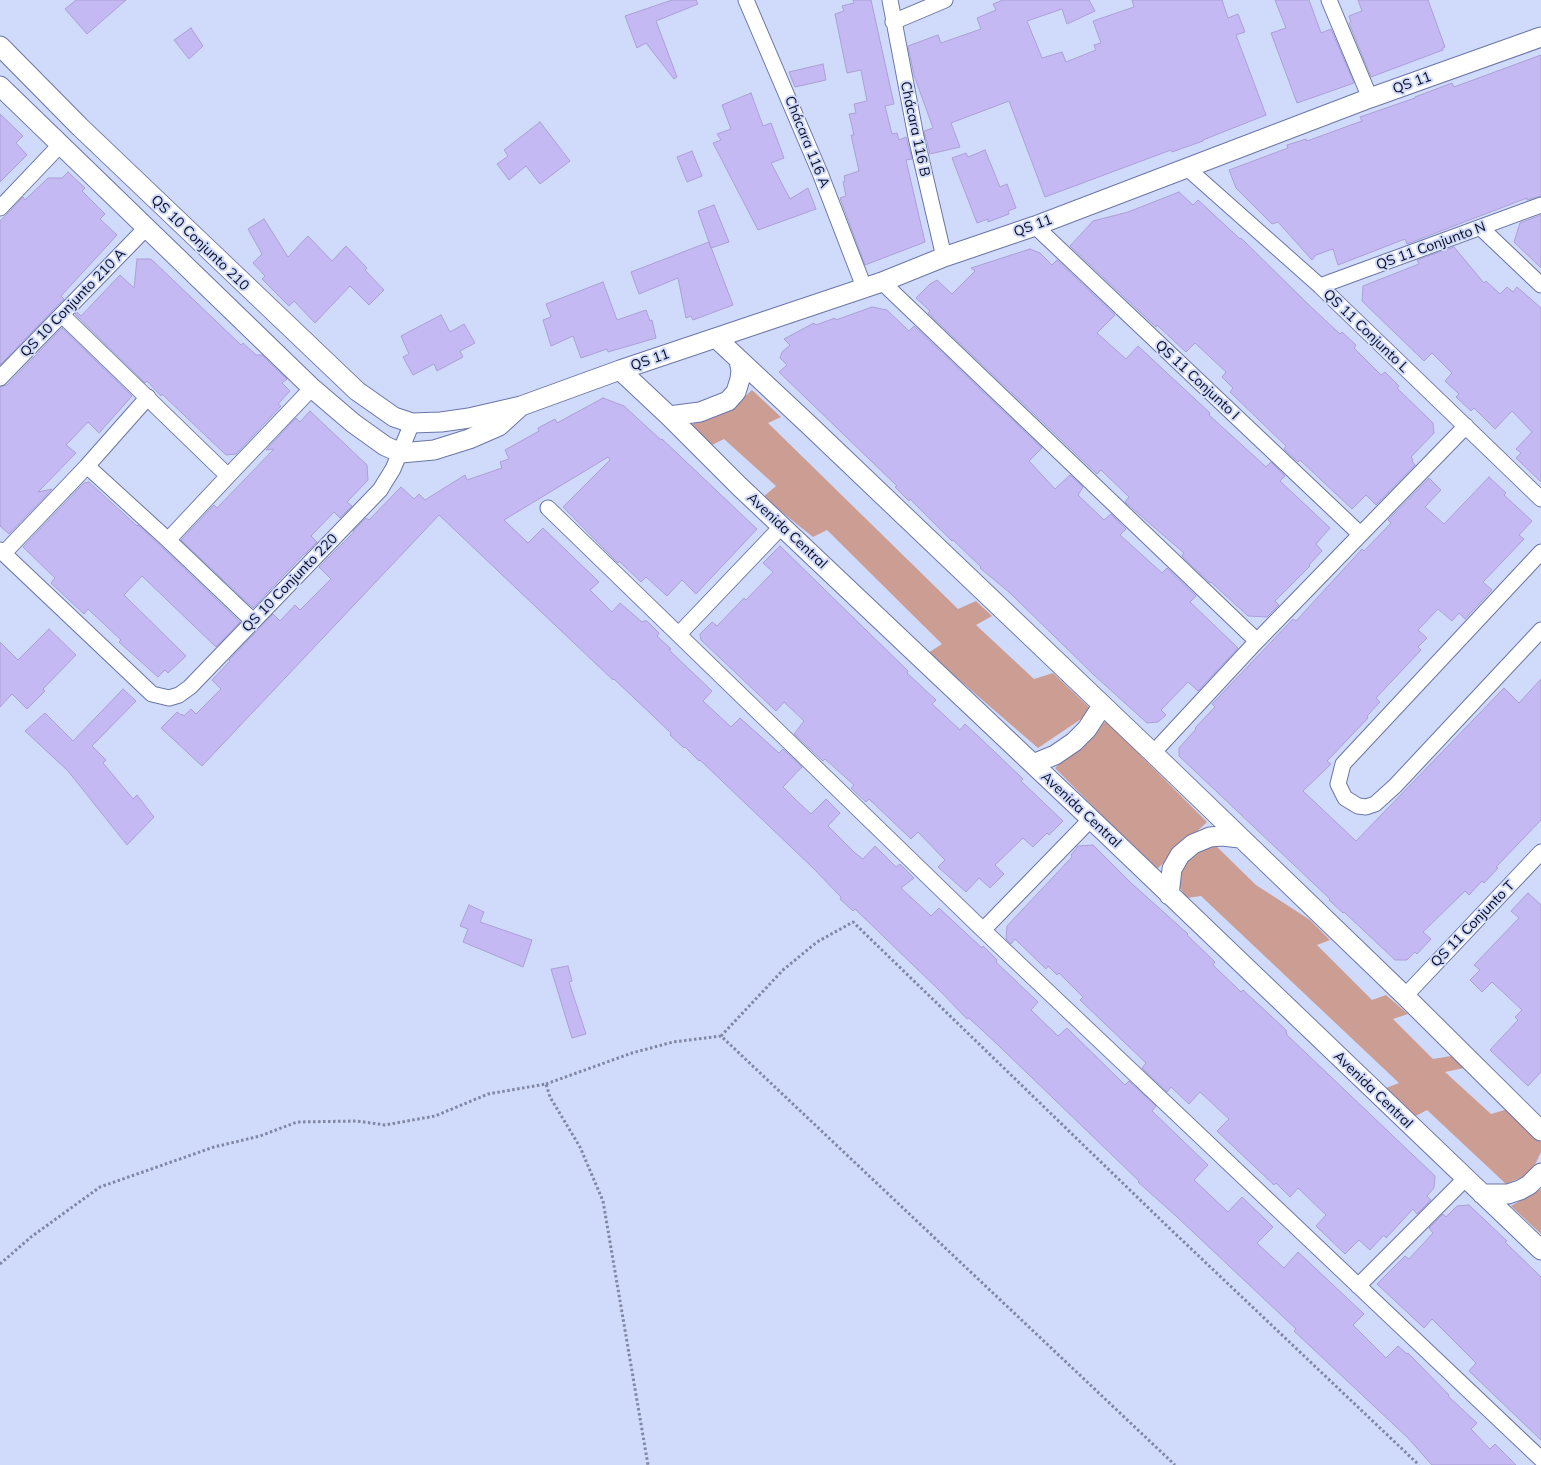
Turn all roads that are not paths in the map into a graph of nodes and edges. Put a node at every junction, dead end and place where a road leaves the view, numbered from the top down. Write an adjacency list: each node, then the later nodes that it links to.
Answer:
1 (746, 0): 18 (street, Chácara 116 A)
2 (890, 0): 5 (street, Chácara 116 B)
3 (945, 0): 5 (street)
4 (1329, 0): 9 (street)
5 (893, 22): 17 (street, Chácara 116 B)
6 (1541, 37): 9 (street, QS 11)
7 (0, 46): 30 (street, QS 10 Conjunto 210)
8 (0, 86): 10 (street, QS 10 Conjunto 210)
9 (1370, 98): 11 (street, QS 11)
10 (61, 144): 13 (street); 15 (street, QS 10 Conjunto 210)
11 (1188, 168): 14 (street, QS 11); 20 (street, QS 11 Conjunto L)
12 (1541, 205): 16 (street, QS 11 Conjunto N)
13 (0, 208)
14 (1035, 226): 17 (street, QS 11); 38 (street, QS 11 Conjunto I)
15 (146, 228): 21 (street, QS 10 Conjunto 210 A); 26 (street, QS 10 Conjunto 210)
16 (1481, 228): 19 (street); 20 (street, QS 11 Conjunto N)
17 (944, 257): 18 (street, QS 11)
18 (873, 284): 22 (street, QS 11); 45 (street)
19 (1541, 285)
20 (1320, 286): 31 (street, QS 11 Conjunto L)
21 (62, 315): 25 (street, QS 10 Conjunto 210 A); 27 (street)
22 (716, 338): 23 (street); 24 (street, QS 11)
23 (739, 360): 29 (street); 46 (street)
24 (620, 370): 28 (street, QS 11); 29 (street, Avenida Central)
25 (0, 378)
26 (312, 388): 32 (street, QS 10 Conjunto 210); 34 (street)
27 (148, 397): 33 (street); 34 (street)
28 (521, 406): 30 (street, QS 11); 32 (street, QS 11)
29 (669, 416): 37 (street, Avenida Central)
30 (412, 423): 32 (street, QS 10 Conjunto 220)
31 (1466, 426): 35 (street, QS 11 Conjunto L); 38 (street)
32 (401, 453): 42 (street, QS 10 Conjunto 220)
33 (87, 466): 39 (street); 40 (street)
34 (228, 476): 39 (street)
35 (1541, 499)
36 (548, 508): 44 (street)
37 (782, 526): 44 (street); 48 (street, Avenida Central)
38 (1360, 534): 45 (street)
39 (168, 540): 42 (street)
40 (2, 552): 42 (street, QS 10 Conjunto 220)
41 (1541, 552): 43 (street)
42 (254, 621)
43 (1541, 630)
44 (679, 634): 53 (street)
45 (1257, 641): 47 (street)
46 (1102, 706): 47 (street); 48 (street)
47 (1153, 753): 50 (street)
48 (1033, 764): 49 (street, Avenida Central)
49 (1091, 819): 52 (street, Avenida Central); 53 (street)
50 (1240, 838): 52 (street); 54 (street)
51 (1541, 852): 54 (street, QS 11 Conjunto T)
52 (1169, 895): 57 (street, Avenida Central)
53 (984, 930): 60 (street)
54 (1404, 996): 55 (street)
55 (1538, 1122)
56 (1541, 1172): 58 (street)
57 (1465, 1179): 58 (street, Avenida Central); 60 (street)
58 (1482, 1194): 59 (street, Avenida Central)
59 (1541, 1250)
60 (1358, 1286): 61 (street)
61 (1541, 1458)

